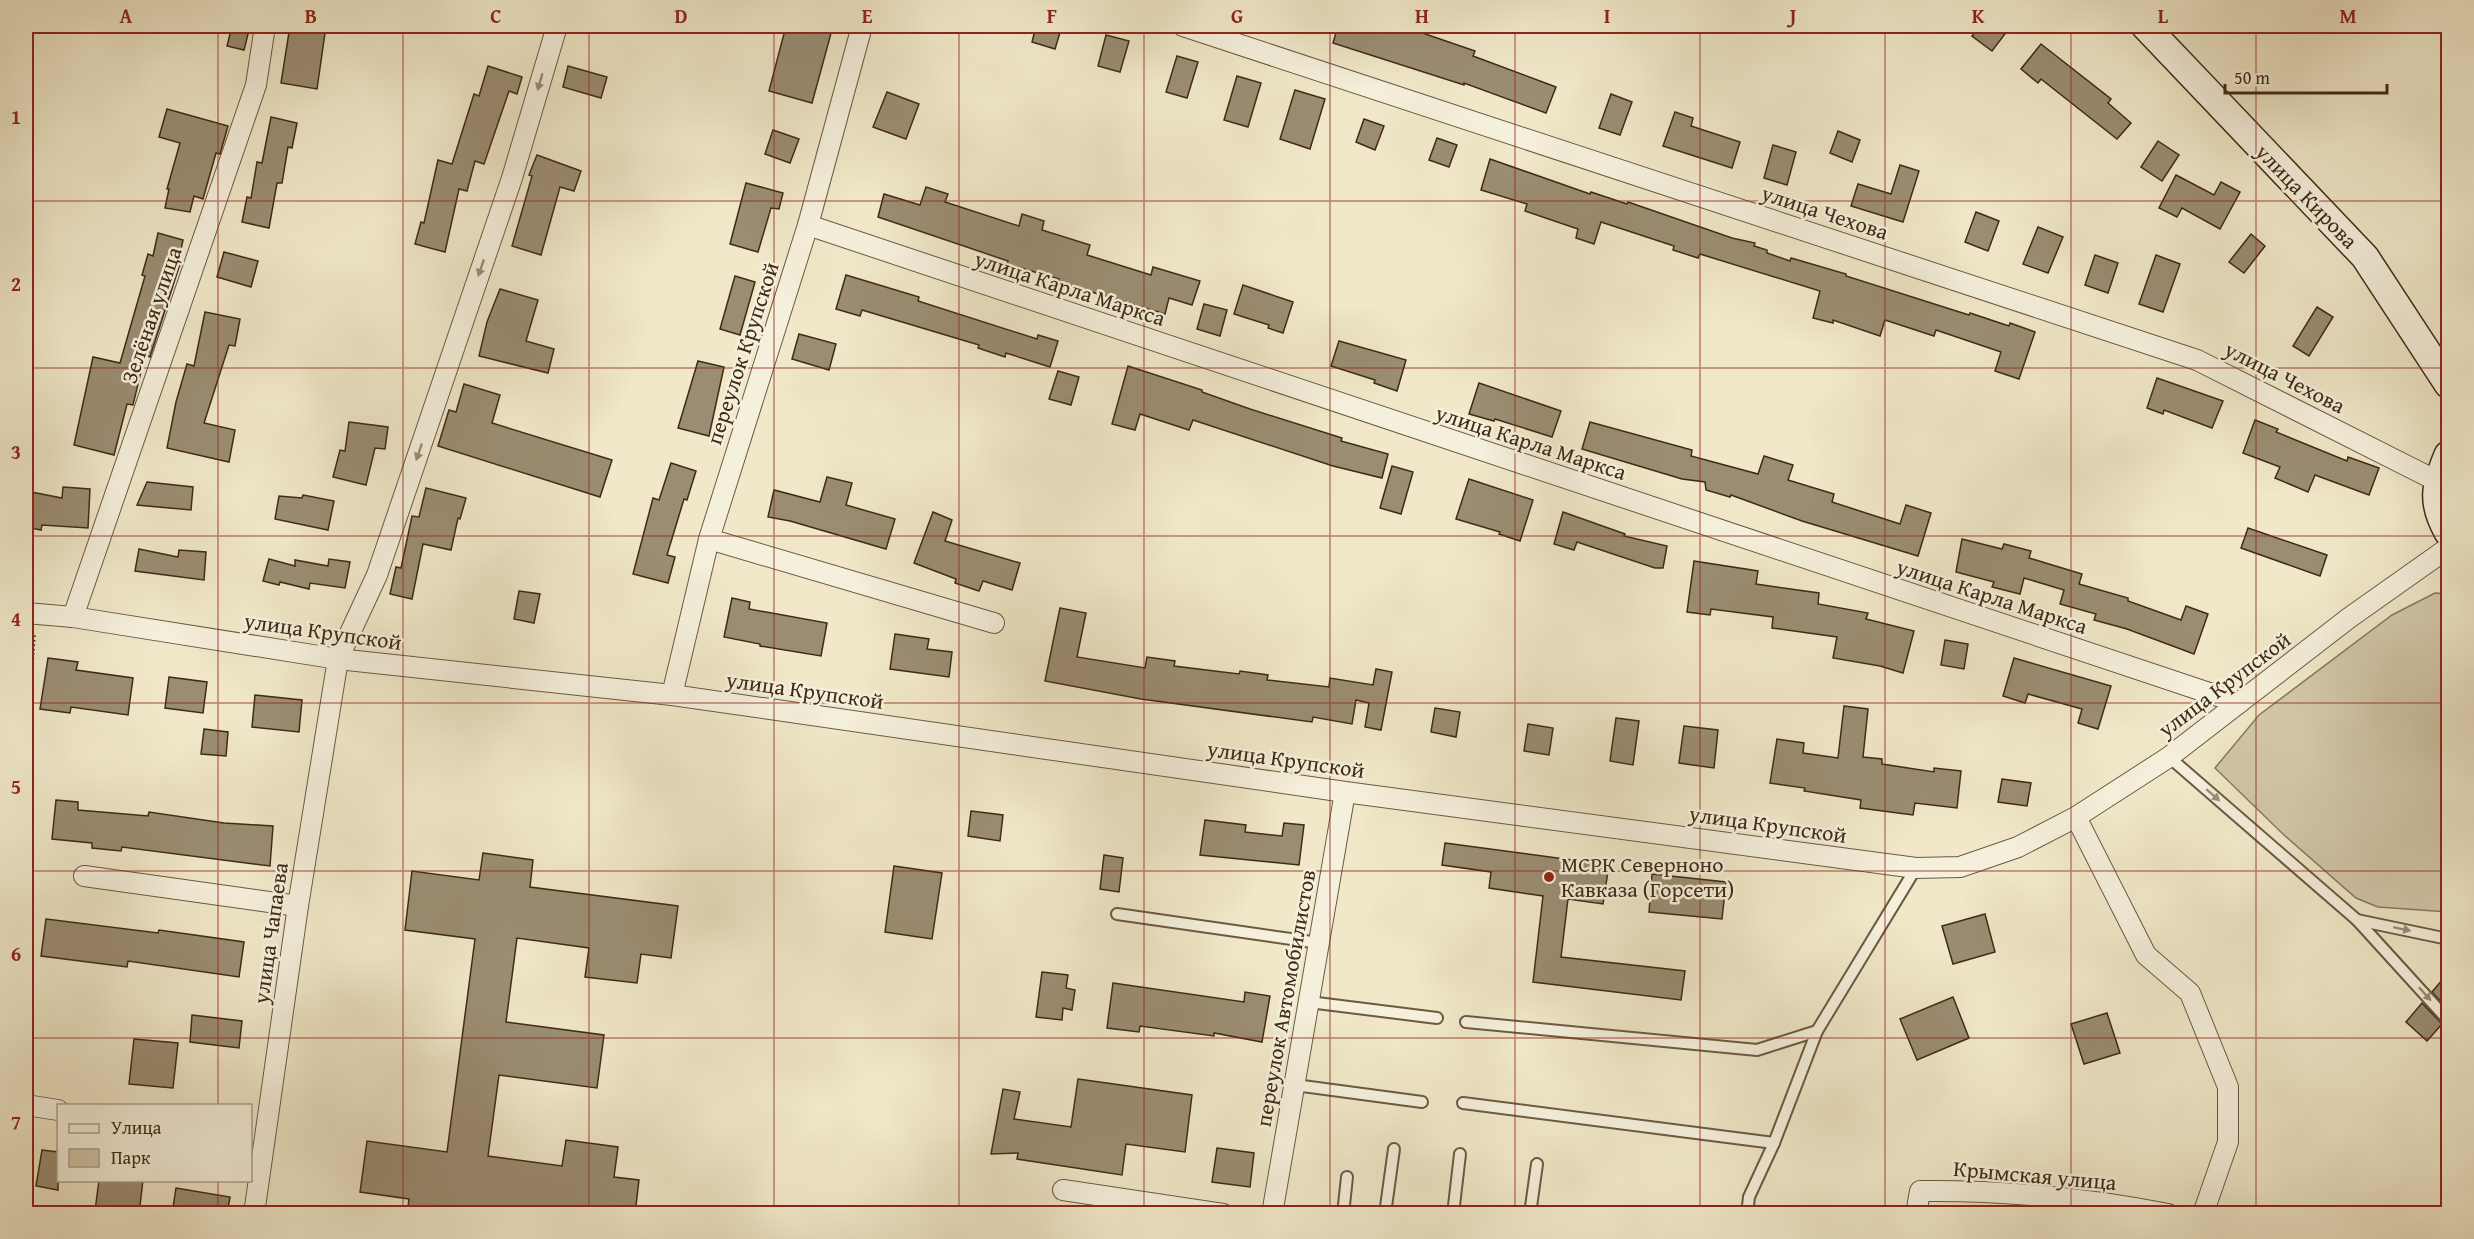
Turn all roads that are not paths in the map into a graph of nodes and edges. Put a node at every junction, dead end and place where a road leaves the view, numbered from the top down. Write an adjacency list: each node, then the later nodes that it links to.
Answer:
1 (265, 26): 14 (street, Зелёная улица)
2 (557, 26): 16 (street, улица Чапаева, one-way to 16)
3 (862, 26): 6 (street, переулок Крупской)
4 (1183, 26): 9 (street, улица Чехова)
5 (2145, 26): 7 (main road, улица Кирова)
6 (808, 225): 11 (street, переулок Крупской); 18 (street, улица Карла Маркса)
7 (2448, 384)
8 (2448, 455): 9 (main road)
9 (2437, 481): 10 (main road)
10 (2448, 532)
11 (709, 539): 15 (street); 17 (street, переулок Крупской)
12 (2448, 549): 18 (street, улица Крупской)
13 (31, 613): 14 (street, улица Крупской)
14 (73, 617): 16 (street, улица Крупской)
15 (994, 624)
16 (338, 659): 17 (street, улица Крупской); 24 (street, улица Чапаева)
17 (672, 695): 20 (street, улица Крупской)
18 (2239, 704): 19 (street, улица Крупской)
19 (2169, 757): 21 (street, улица Крупской); 26 (lane, one-way to 26)
20 (1345, 792): 22 (street, улица Крупской); 28 (street, переулок Автомобилистов)
21 (2076, 817): 22 (street, улица Крупской); 55 (street)
22 (1917, 868): 33 (lane)
23 (84, 876): 24 (street)
24 (298, 906): 45 (street, улица Чапаева)
25 (1117, 914): 28 (lane)
26 (2357, 920): 27 (lane, one-way to 27); 31 (lane, one-way to 31)
27 (2448, 939)
28 (1319, 943): 29 (street, переулок Автомобилистов)
29 (1309, 1002): 30 (lane); 34 (street, переулок Автомобилистов)
30 (1437, 1018)
31 (2448, 1020)
32 (1466, 1022): 33 (lane)
33 (1817, 1031): 39 (lane)
34 (1295, 1085): 35 (lane); 47 (street, переулок Автомобилистов)
35 (1422, 1102)
36 (1463, 1103): 39 (lane)
37 (26, 1105): 38 (street)
38 (57, 1110)
39 (1774, 1143): 52 (lane)
40 (1394, 1149): 49 (lane)
41 (1460, 1154): 50 (lane)
42 (1537, 1164): 51 (lane)
43 (1347, 1177): 48 (lane)
44 (1063, 1190): 46 (street)
45 (254, 1214)
46 (1223, 1214)
47 (1272, 1214)
48 (1343, 1214)
49 (1385, 1214)
50 (1453, 1214)
51 (1530, 1214)
52 (1747, 1214)
53 (1916, 1214): 54 (street, Крымская улица)
54 (2168, 1214)
55 (2202, 1214)

